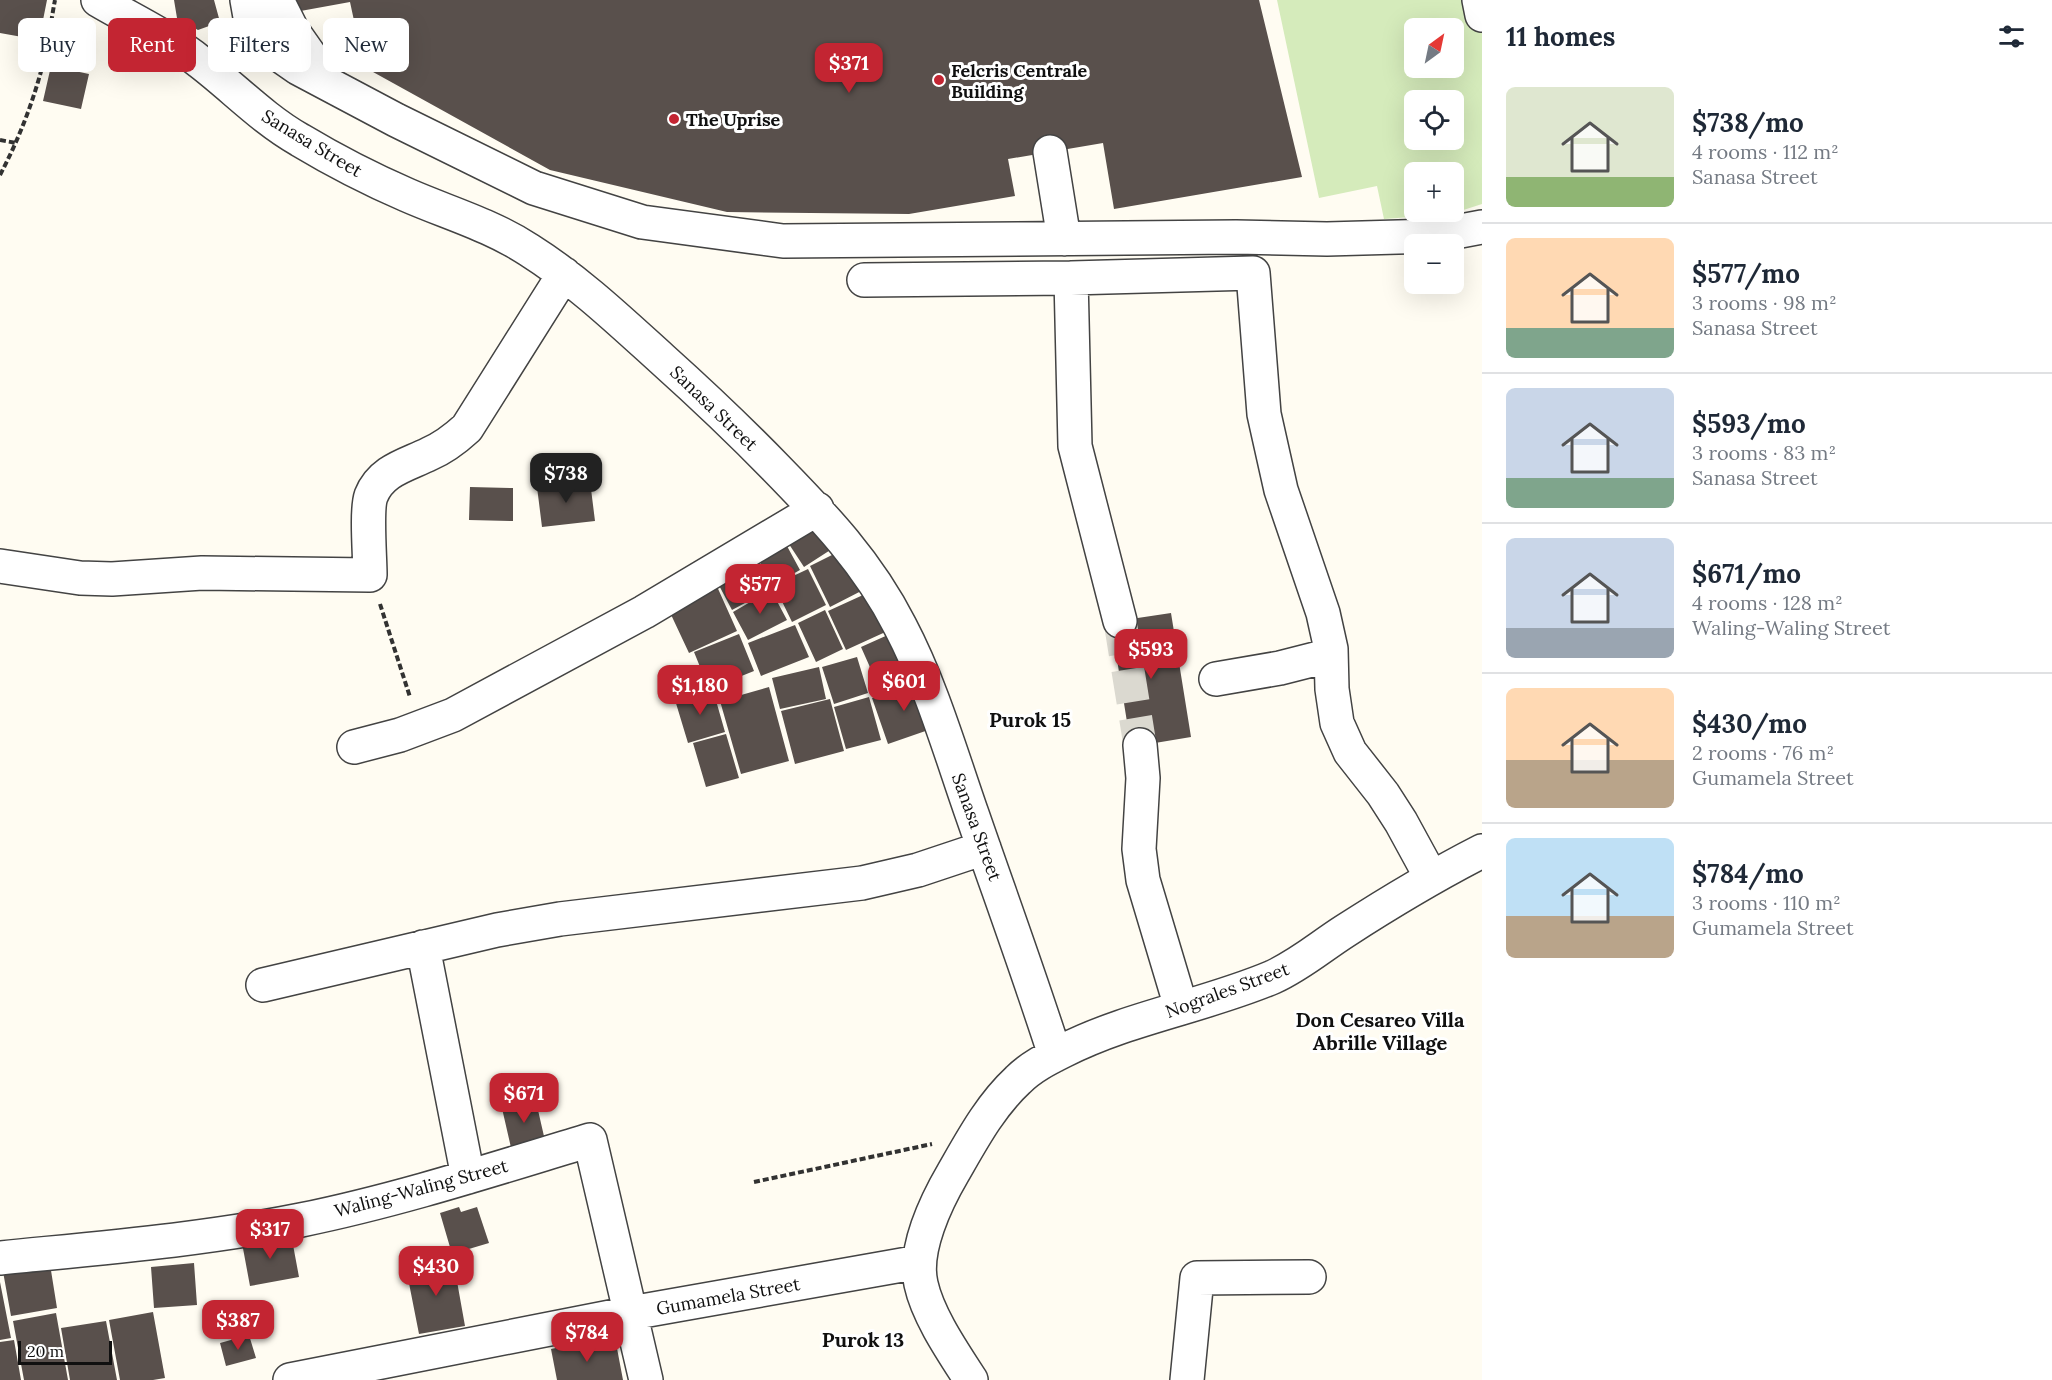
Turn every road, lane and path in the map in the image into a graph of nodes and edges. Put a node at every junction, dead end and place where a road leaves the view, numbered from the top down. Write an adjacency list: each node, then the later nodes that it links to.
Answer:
1 (55, 0): 9 (path)
2 (98, 0): 14 (street, Sanasa Street)
3 (247, 0): 7 (street)
4 (278, 0): 7 (street)
5 (1479, 0): 6 (street)
6 (1482, 15)
7 (333, 88): 13 (street)
8 (0, 140): 9 (path)
9 (16, 143): 11 (path)
10 (1050, 152): 13 (street)
11 (0, 175)
12 (1482, 227): 13 (street)
13 (1064, 240)
14 (564, 274): 17 (street, Sanasa Street); 19 (street)
15 (1071, 278): 16 (street); 20 (street); 21 (street)
16 (864, 280)
17 (817, 509): 23 (street); 26 (street, Sanasa Street)
18 (0, 566): 19 (street)
19 (370, 574): 23 (path)
20 (1120, 621)
21 (1331, 655): 22 (street); 28 (street)
22 (1216, 679)
23 (420, 729): 25 (street)
24 (1140, 745): 31 (street)
25 (354, 747)
26 (984, 848): 29 (street); 32 (street, Sanasa Street)
27 (1482, 851): 28 (street, Nograles Street)
28 (1431, 877): 31 (street, Nograles Street)
29 (423, 947): 30 (street); 34 (street)
30 (263, 985)
31 (1181, 1007): 32 (street, Nograles Street)
32 (1055, 1055): 33 (street, Nograles Street)
33 (975, 1135): 35 (path); 37 (street, Nograles Street)
34 (468, 1177): 36 (street, Waling-Waling Street); 39 (street, Waling-Waling Street)
35 (754, 1182)
36 (0, 1258)
37 (919, 1262): 39 (street, Gumamela Street); 42 (street)
38 (1310, 1277): 43 (street)
39 (631, 1313): 40 (street, Gumamela Street); 41 (street)
40 (290, 1380)
41 (646, 1380)
42 (971, 1380)
43 (1186, 1380)

